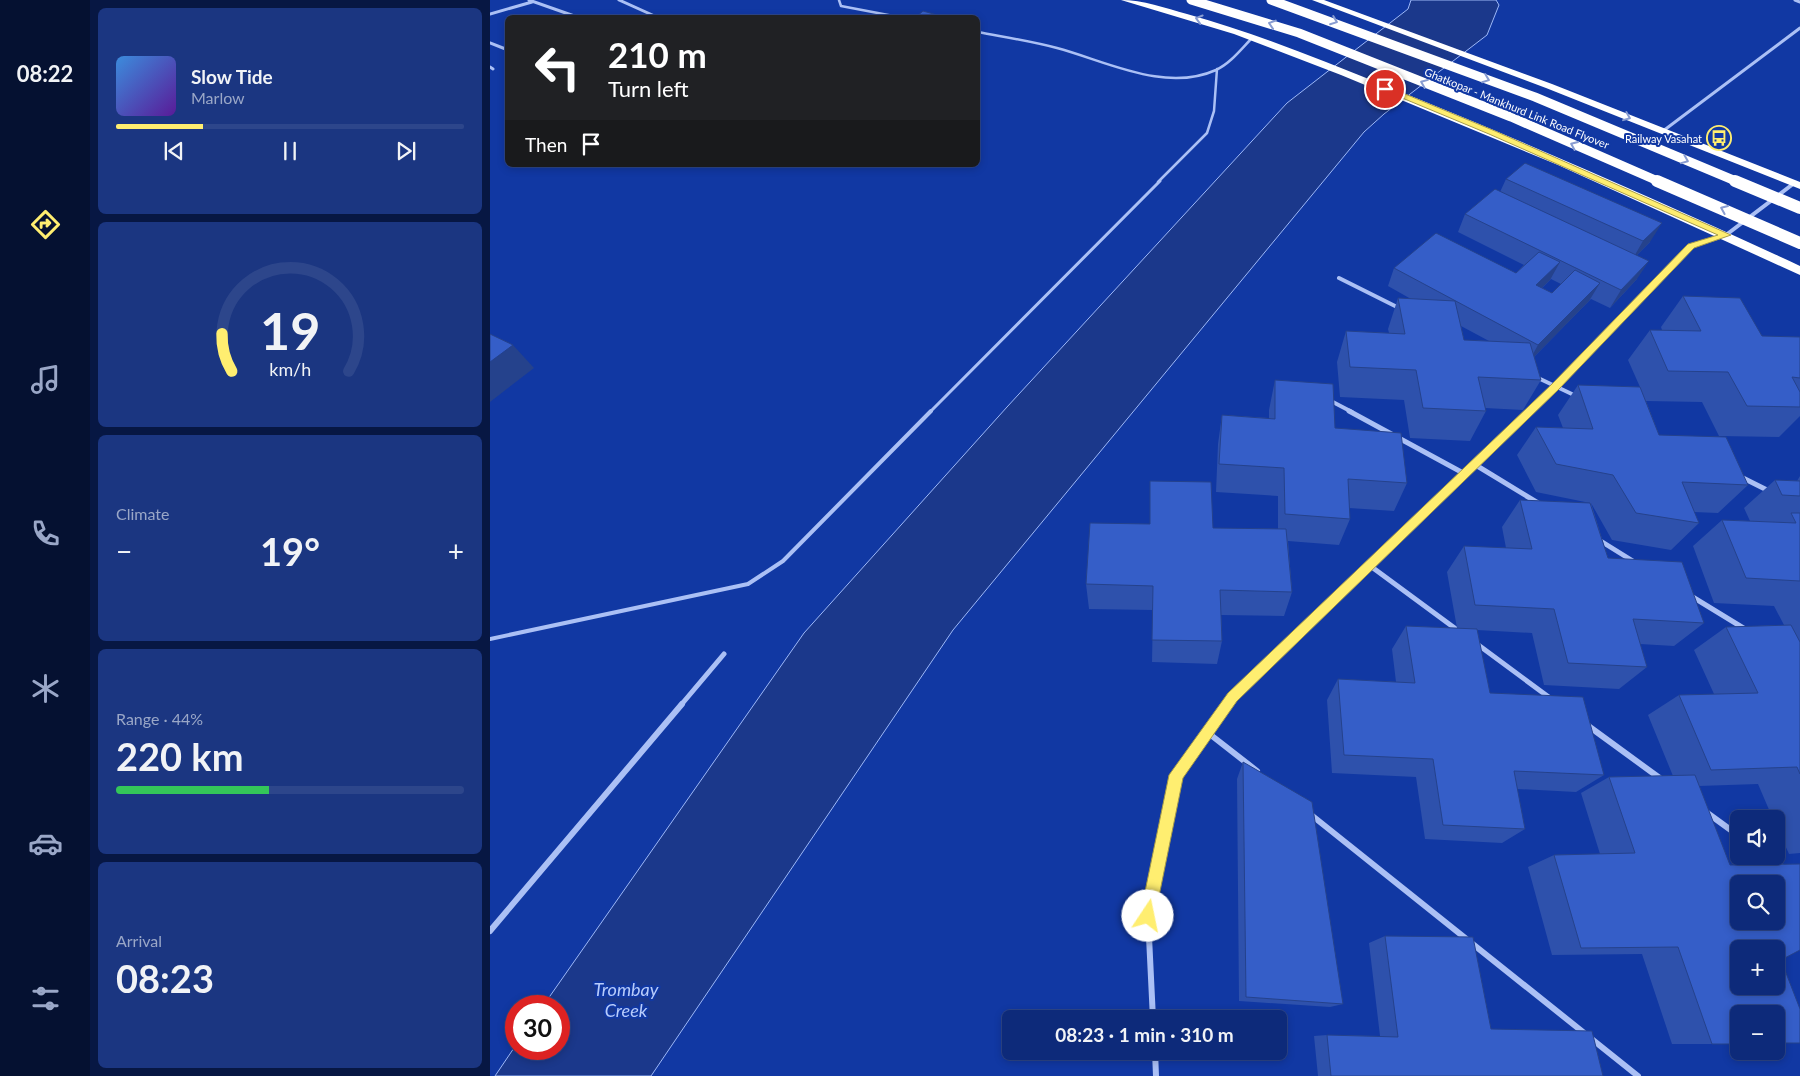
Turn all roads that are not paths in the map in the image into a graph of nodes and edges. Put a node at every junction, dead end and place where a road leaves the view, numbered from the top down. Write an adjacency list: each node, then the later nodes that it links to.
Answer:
1 (529, 0): 9 (street)
2 (619, 0): 13 (street)
3 (839, 0): 14 (lane)
4 (1125, 0): 17 (highway, one-way to 4)
5 (1192, 0): 25 (highway, Ghatkopar - Mankhurd Link Road Flyover, one-way to 5, bridge)
6 (1271, 0): 23 (highway, Ghatkopar - Mankhurd Link Road Flyover, one-way to 23, bridge)
7 (1316, 0): 21 (highway, one-way to 21)
8 (1795, 0): 10 (street)
9 (535, 1): 11 (street); 12 (street)
10 (1800, 2)
11 (490, 14)
12 (572, 15)
13 (652, 15)
14 (888, 15)
15 (1800, 28): 21 (street)
16 (980, 32): 20 (lane)
17 (1253, 37): 20 (lane); 24 (highway)
18 (490, 42): 19 (street)
19 (505, 49)
20 (1217, 69): 44 (lane)
21 (1663, 132): 22 (highway)
22 (1797, 185): 24 (street)
23 (1800, 208)
24 (1726, 235): 26 (highway); 30 (street)
25 (1800, 243)
26 (1800, 271)
27 (1339, 278): 28 (street)
28 (1408, 312)
29 (1530, 373): 30 (street)
30 (1556, 386): 32 (street); 33 (street)
31 (1321, 396): 34 (street)
32 (1582, 399)
33 (1474, 464): 34 (street); 37 (street)
34 (1465, 474): 39 (street)
35 (1739, 476): 36 (street)
36 (1774, 493)
37 (1541, 505)
38 (1590, 535): 40 (street)
39 (1369, 565): 43 (street); 49 (street)
40 (1640, 565)
41 (1681, 590): 42 (street)
42 (1749, 631)
43 (1465, 635)
44 (490, 639)
45 (1473, 641): 47 (street)
46 (724, 654): 57 (street)
47 (1560, 705)
48 (1584, 723): 51 (street)
49 (1207, 732): 50 (street); 58 (street)
50 (1261, 775)
51 (1663, 781)
52 (1703, 810): 54 (street)
53 (1307, 812): 61 (street)
54 (1730, 830)
55 (1780, 865): 56 (street)
56 (1787, 870)
57 (490, 931)
58 (1153, 1010)
59 (1155, 1060): 60 (street)
60 (1156, 1076)
61 (1638, 1076)

